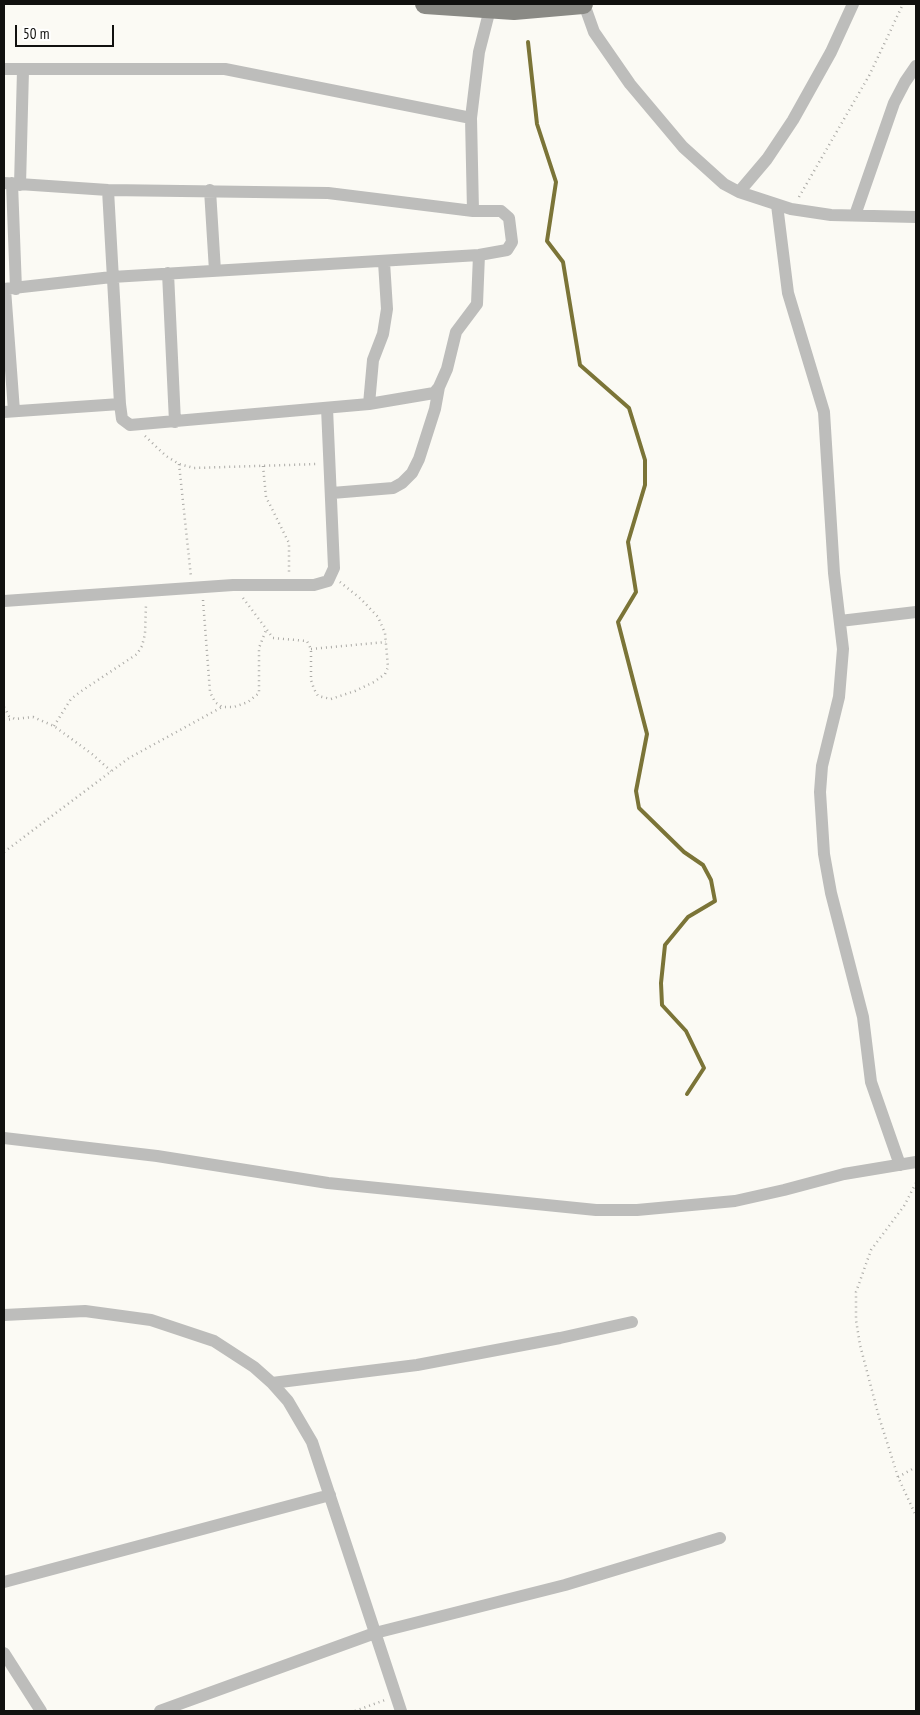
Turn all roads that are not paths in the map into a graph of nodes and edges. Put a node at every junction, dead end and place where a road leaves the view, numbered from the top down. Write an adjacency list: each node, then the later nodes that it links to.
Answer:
1 (425, 4): 4 (main road)
2 (583, 4): 4 (main road); 12 (street)
3 (853, 4): 12 (street)
4 (490, 9): 8 (street)
5 (916, 66): 15 (street)
6 (4, 69): 7 (street)
7 (23, 70): 8 (street); 9 (street)
8 (470, 118): 14 (street)
9 (12, 184): 10 (street); 22 (street)
10 (108, 190): 11 (street); 21 (street)
11 (210, 190): 14 (street); 19 (street)
12 (739, 192): 13 (street)
13 (777, 205): 15 (street); 32 (street)
14 (473, 211): 17 (street)
15 (856, 215): 16 (street)
16 (916, 217)
17 (479, 256): 18 (street); 23 (street)
18 (384, 262): 19 (street); 25 (street)
19 (215, 271): 20 (street)
20 (168, 274): 21 (street); 28 (street)
21 (112, 277): 22 (street); 24 (street)
22 (8, 289): 27 (street)
23 (439, 387): 25 (street); 29 (street)
24 (120, 404): 27 (street); 28 (street)
25 (369, 404): 26 (street)
26 (328, 408): 28 (street); 29 (street)
27 (9, 411)
28 (175, 422)
29 (332, 492): 30 (street)
30 (4, 601)
31 (916, 612): 32 (street)
32 (840, 621): 35 (street)
33 (4, 1138): 35 (street)
34 (916, 1162): 35 (street)
35 (900, 1165)
36 (4, 1315): 38 (street)
37 (632, 1322): 38 (street)
38 (272, 1382): 39 (street)
39 (330, 1495): 41 (street); 42 (street)
40 (720, 1538): 42 (street)
41 (4, 1582)
42 (375, 1633): 45 (street); 46 (street)
43 (4, 1653): 44 (street)
44 (41, 1711)
45 (160, 1711)
46 (401, 1711)

